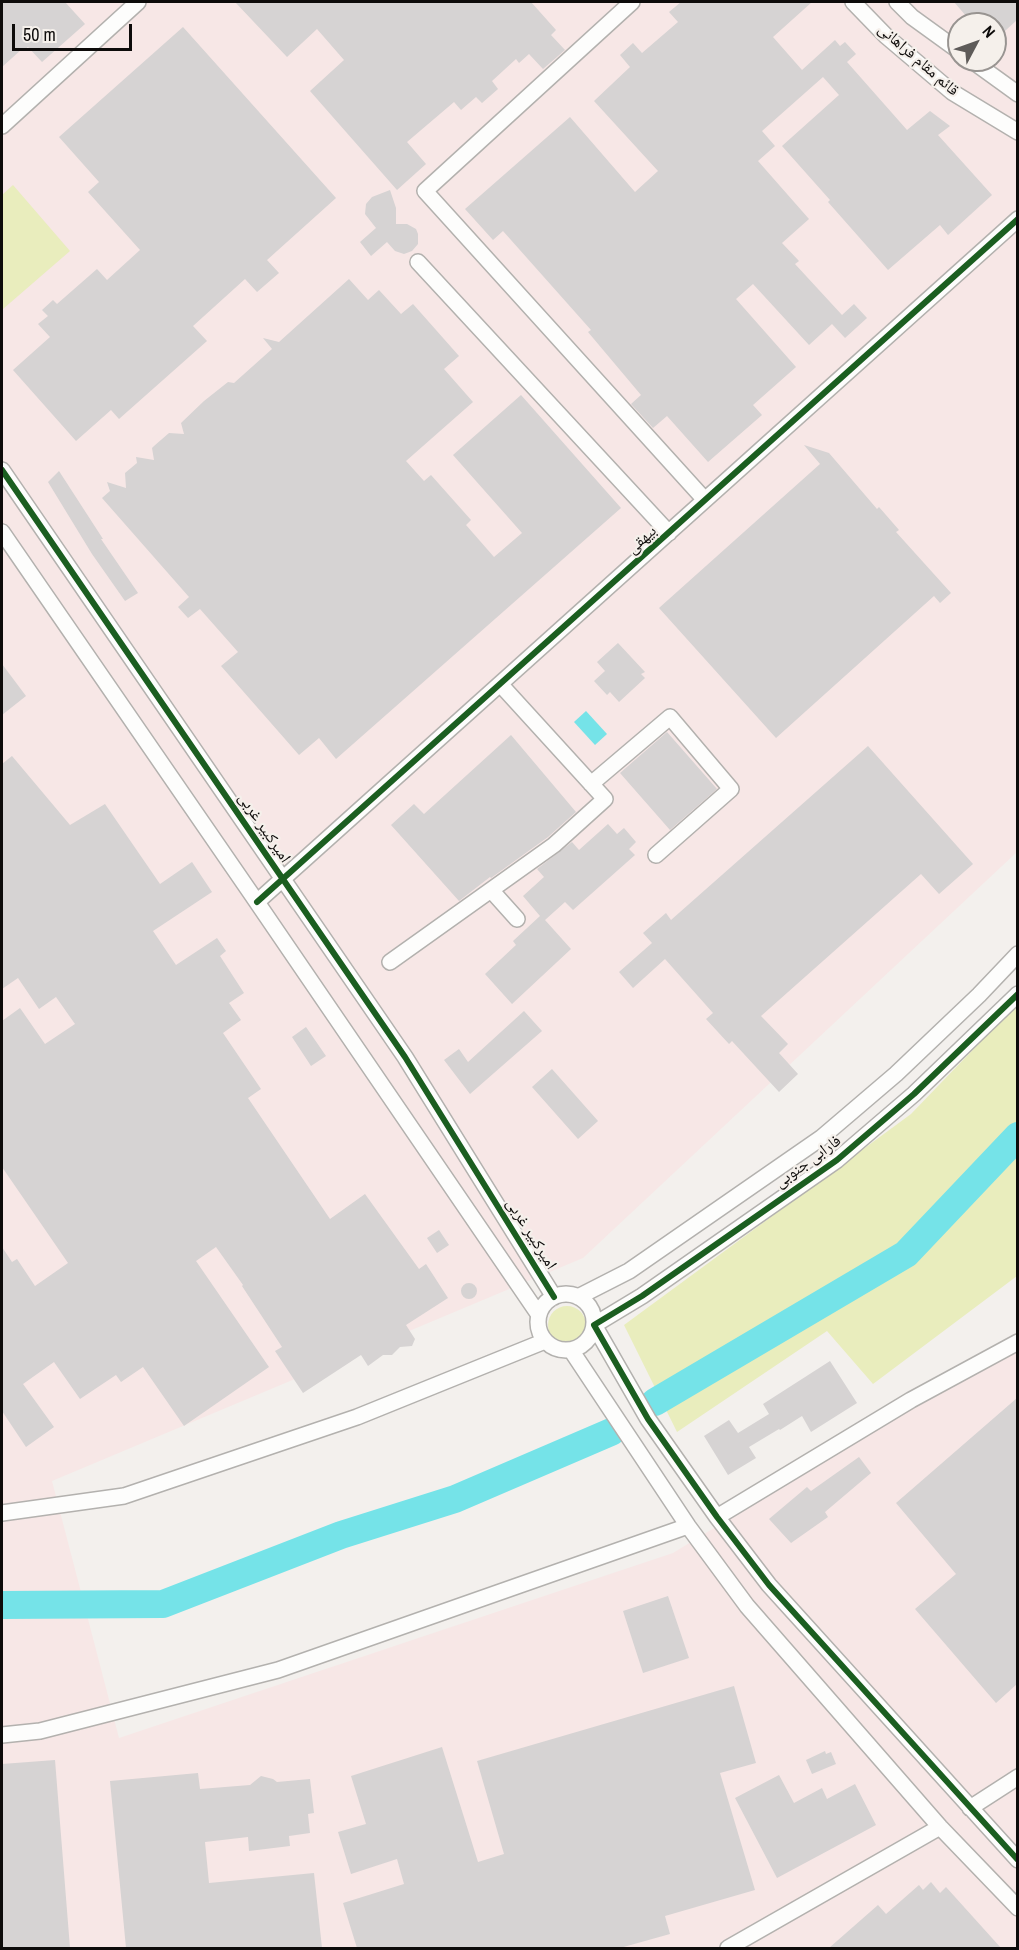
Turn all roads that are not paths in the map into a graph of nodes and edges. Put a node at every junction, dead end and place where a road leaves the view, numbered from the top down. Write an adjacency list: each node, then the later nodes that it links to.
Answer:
1 (138, 2): 8 (street)
2 (632, 2): 13 (street)
3 (853, 2): 9 (street, قائم مقام فراهانی)
4 (897, 2): 5 (street, قائم مقام فراهانی)
5 (947, 42)
6 (987, 72): 7 (street)
7 (1017, 94)
8 (2, 126)
9 (1017, 132)
10 (1017, 219): 13 (street, بیهقی)
11 (418, 262): 15 (street)
12 (2, 470): 19 (street, امیرکبیر غربی)
13 (705, 501): 15 (street, بیهقی)
14 (2, 532): 21 (street)
15 (669, 533): 16 (street, بیهقی)
16 (501, 685): 17 (street); 19 (street, بیهقی)
17 (591, 784): 18 (street); 20 (street)
18 (656, 855)
19 (284, 880): 21 (street, بیهقی); 26 (street, امیرکبیر غربی)
20 (491, 890): 22 (street); 24 (street)
21 (257, 902): 28 (street)
22 (517, 920)
23 (1017, 954): 27 (street, فارابی جنوبی)
24 (390, 962)
25 (1017, 994): 29 (street, فارابی جنوبی)
26 (554, 1297): 27 (street); 28 (street)
27 (578, 1297): 29 (street)
28 (539, 1315): 30 (street)
29 (594, 1325): 32 (street); 34 (street)
30 (545, 1341): 32 (street); 33 (street)
31 (1017, 1342): 34 (street)
32 (571, 1350): 35 (street)
33 (2, 1513)
34 (717, 1517): 38 (street)
35 (688, 1526): 36 (street); 39 (street)
36 (2, 1735)
37 (1017, 1777): 38 (street)
38 (970, 1808): 40 (street)
39 (940, 1827): 41 (street); 42 (street)
40 (1017, 1860)
41 (1017, 1908)
42 (728, 1948)

